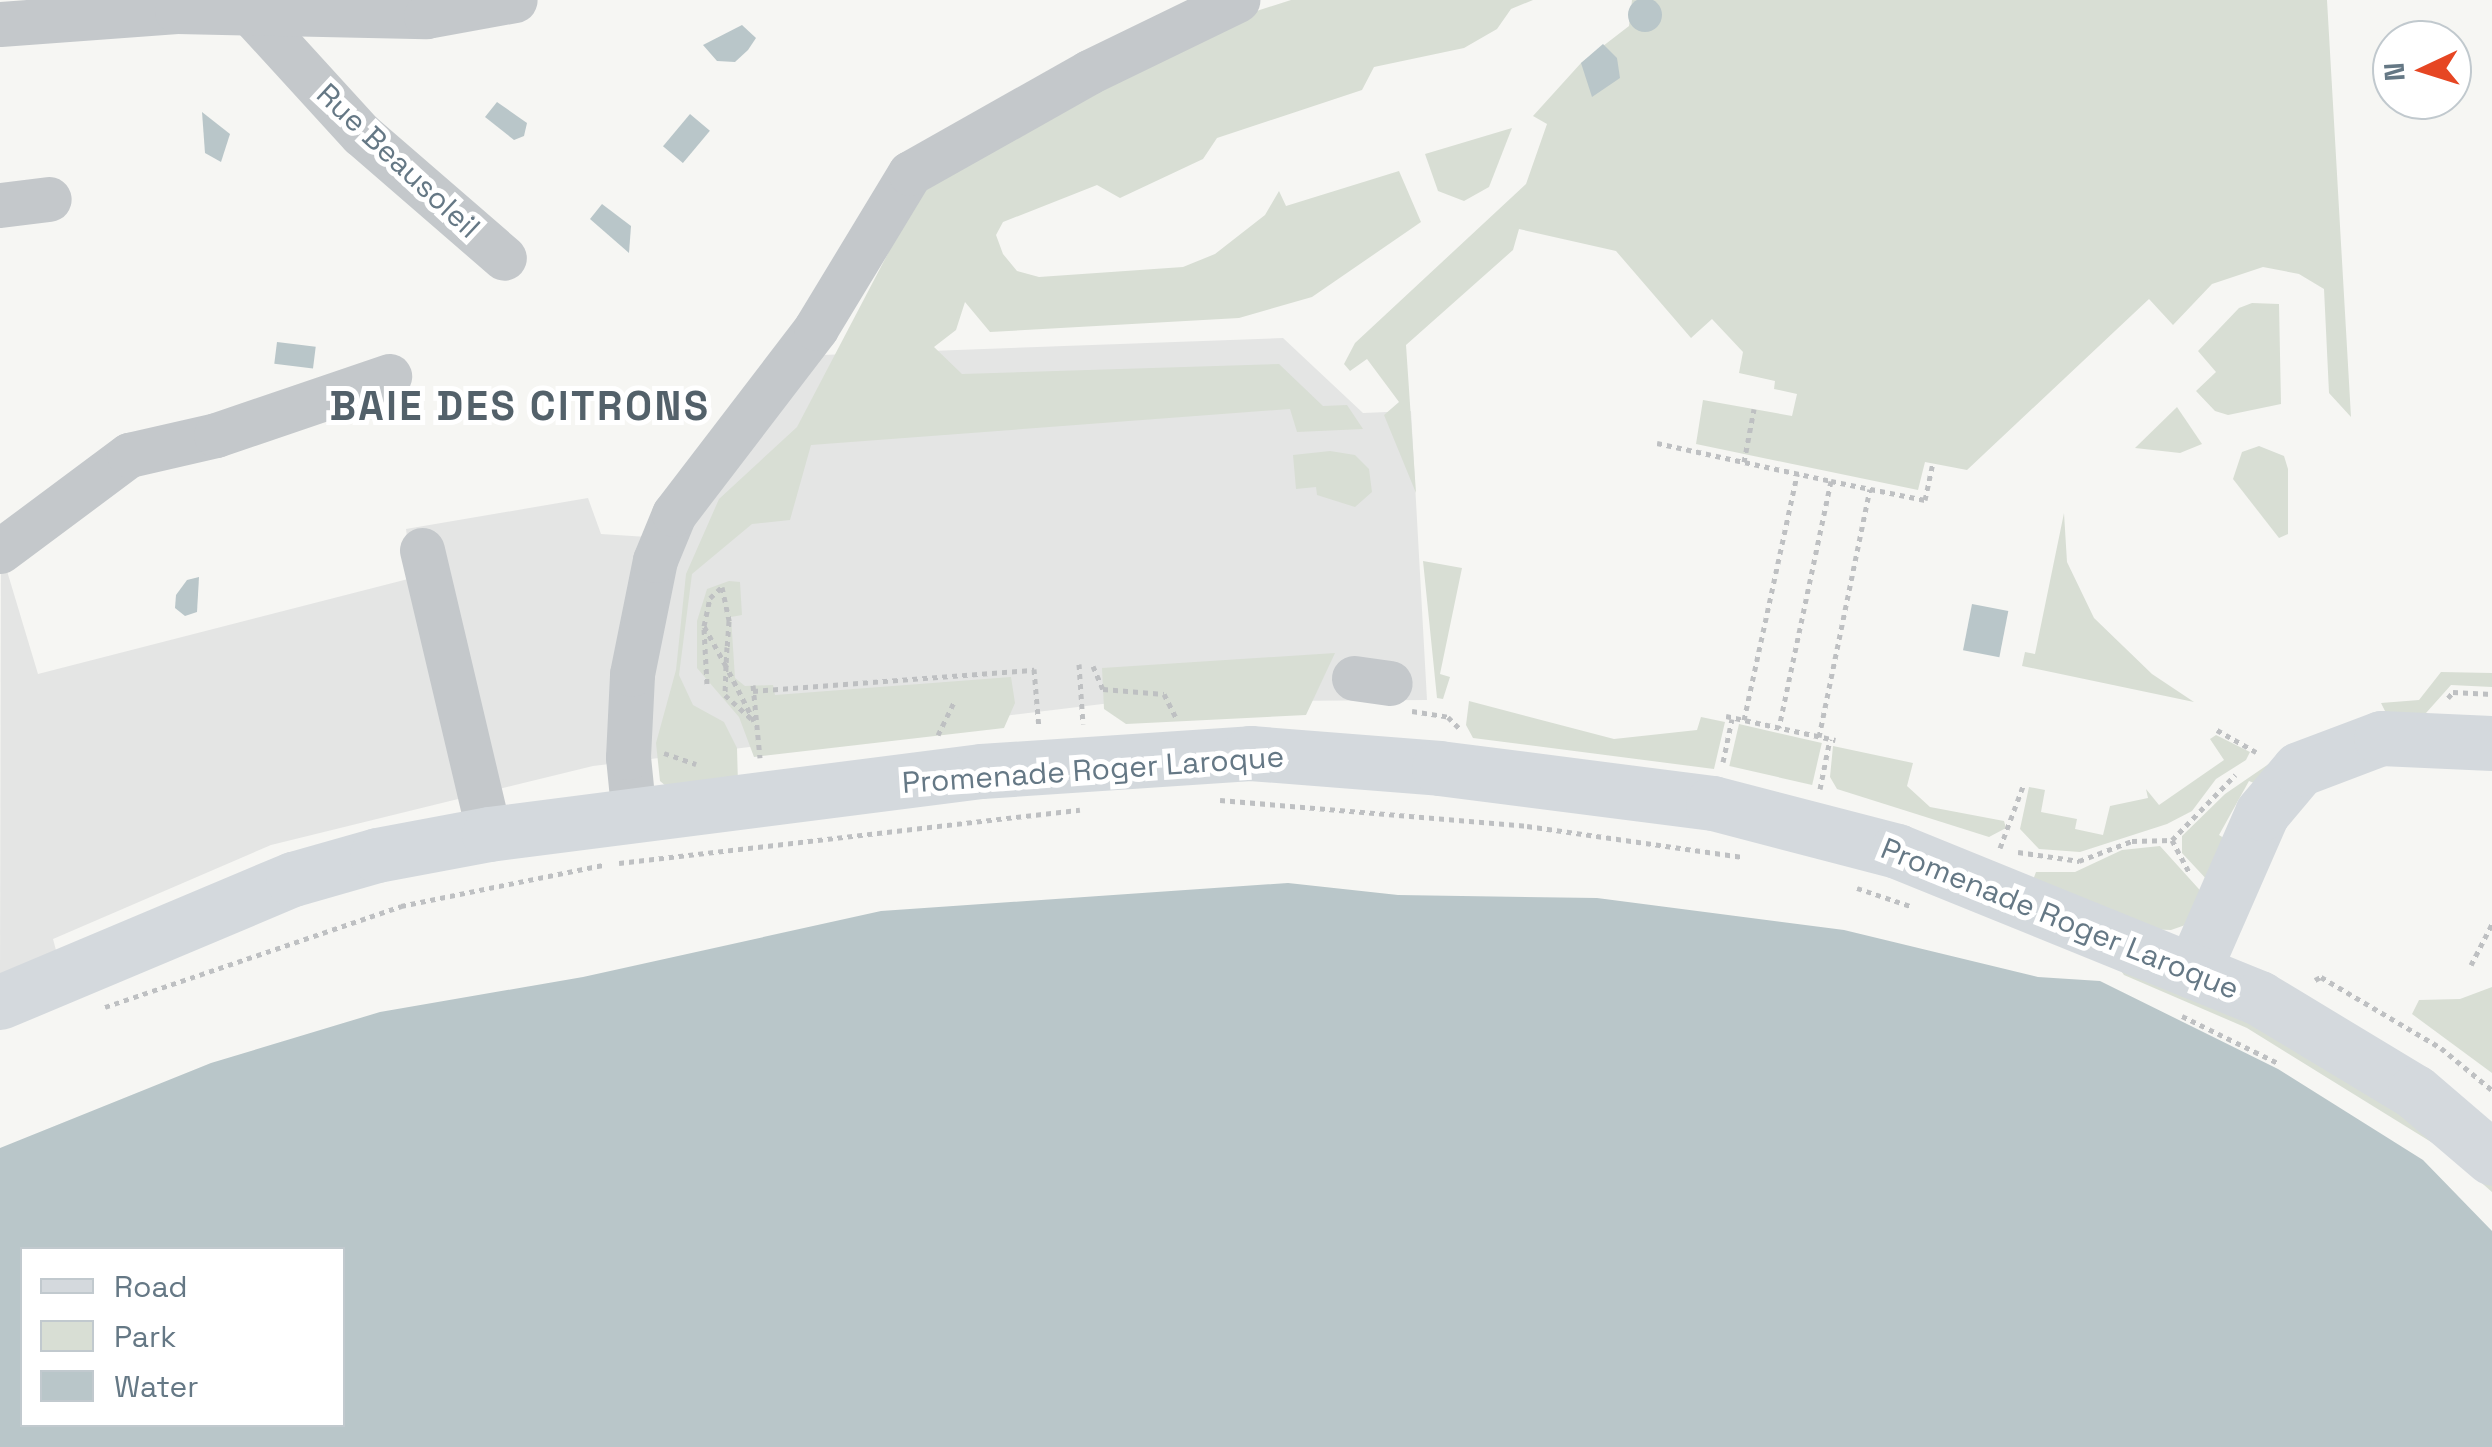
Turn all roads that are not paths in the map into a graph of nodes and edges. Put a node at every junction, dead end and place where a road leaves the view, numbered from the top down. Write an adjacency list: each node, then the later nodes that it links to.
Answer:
1 (515, 0): 4 (street)
2 (1238, 0): 15 (street)
3 (179, 6): 5 (street); 6 (street)
4 (468, 6): 6 (street)
5 (64, 10): 7 (street)
6 (254, 18): 10 (street, Rue Beausoleil)
7 (0, 24)
8 (49, 199): 9 (street)
9 (0, 205)
10 (504, 258)
11 (389, 376): 13 (street)
12 (422, 550): 16 (street)
13 (0, 552)
14 (2492, 743): 17 (main road)
15 (634, 817): 16 (main road, Promenade Roger Laroque); 17 (main road, Promenade Roger Laroque)
16 (489, 834): 18 (main road, Promenade Roger Laroque)
17 (2186, 993): 19 (main road, Promenade Roger Laroque)
18 (0, 1002)
19 (2492, 1158)

